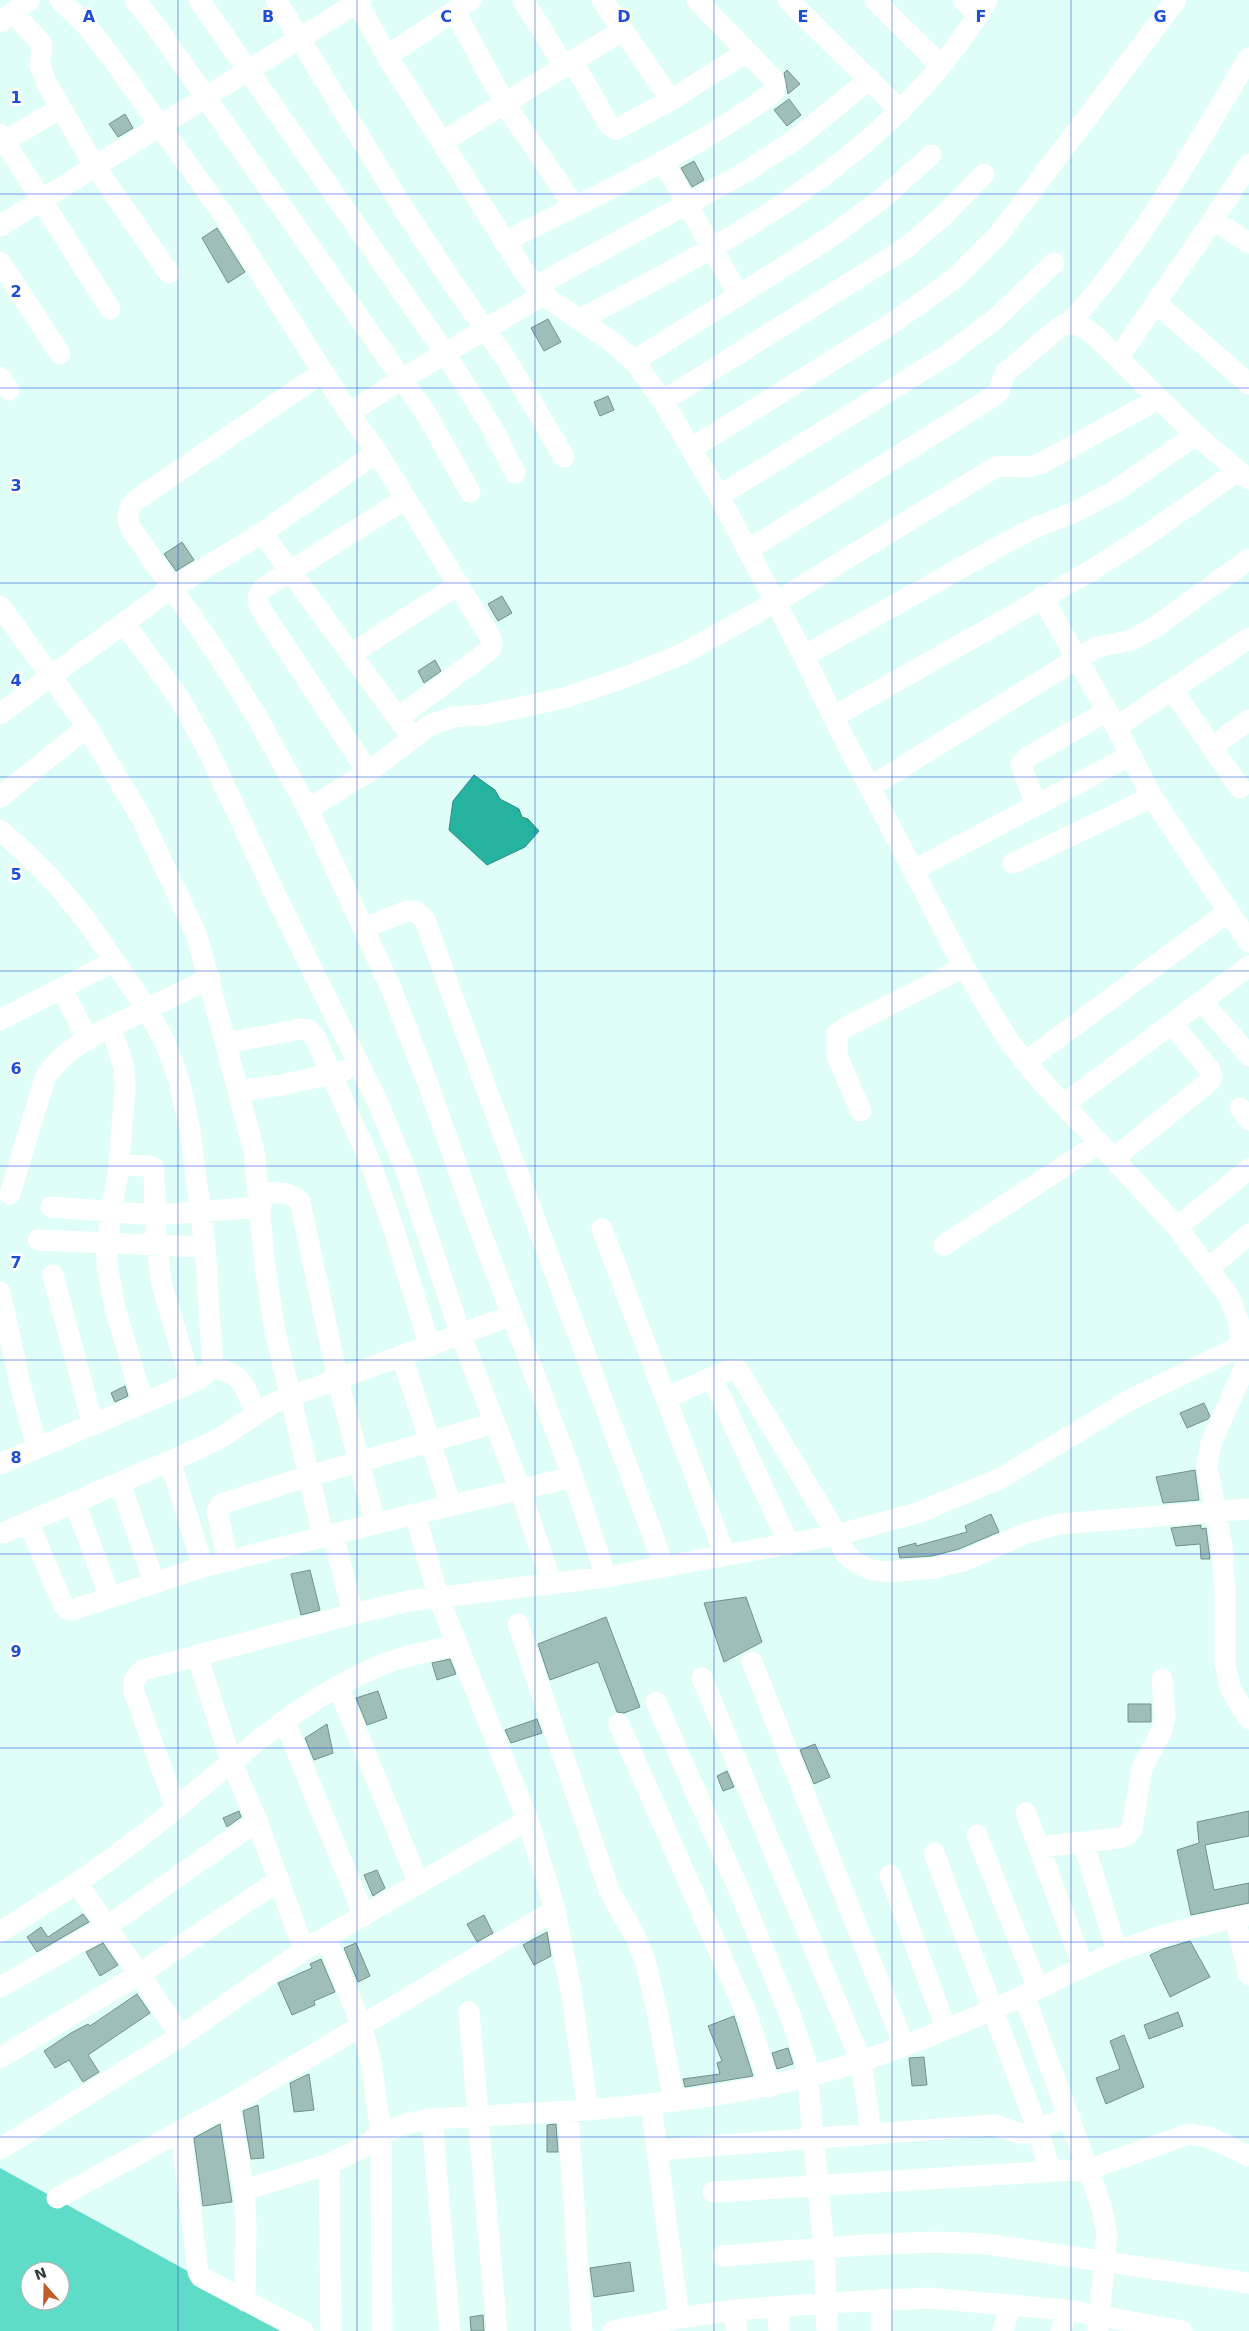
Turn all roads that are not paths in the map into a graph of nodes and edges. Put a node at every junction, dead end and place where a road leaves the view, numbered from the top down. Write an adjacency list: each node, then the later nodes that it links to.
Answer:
1 (30, 0): 16 (street)
2 (60, 0): 31 (street)
3 (135, 0): 26 (street)
4 (199, 0): 24 (street)
5 (276, 0): 18 (street)
6 (523, 0): 22 (street)
7 (602, 0): 17 (street)
8 (697, 0): 19 (street)
9 (788, 0): 25 (street)
10 (875, 0): 23 (street)
11 (963, 0): 15 (street)
12 (1176, 0): 68 (street)
13 (358, 1): 18 (street); 20 (street)
14 (463, 6): 20 (street); 28 (street)
15 (983, 7): 23 (street)
16 (6, 17): 29 (street)
17 (622, 30): 22 (street); 27 (street)
18 (300, 38): 24 (street); 56 (street)
19 (746, 52): 27 (street); 35 (street)
20 (388, 56): 33 (street)
21 (1249, 58): 55 (street)
22 (569, 64): 27 (street); 28 (street)
23 (942, 66): 30 (street)
24 (248, 70): 26 (street); 57 (street)
25 (870, 79): 30 (street); 41 (street)
26 (205, 97): 31 (street); 62 (street)
27 (672, 100)
28 (505, 104): 33 (street); 40 (street)
29 (61, 108): 32 (street); 36 (street)
30 (901, 111): 46 (street)
31 (159, 125): 36 (street); 61 (street)
32 (2, 140): 39 (street)
33 (442, 142): 44 (street)
34 (931, 156): 51 (street)
35 (663, 161): 40 (street); 41 (street)
36 (94, 165): 39 (street); 49 (street)
37 (984, 174): 65 (street)
38 (1246, 174): 42 (street)
39 (42, 200): 43 (street); 53 (street)
40 (574, 206): 44 (street)
41 (687, 206): 46 (street); 50 (street)
42 (1214, 220): 45 (street); 52 (street)
43 (0, 226)
44 (504, 242): 50 (street)
45 (1249, 243)
46 (711, 248): 51 (street); 54 (street)
47 (0, 262): 58 (street)
48 (1054, 263): 74 (street)
49 (169, 272)
50 (540, 291): 54 (street); 56 (street)
51 (739, 296): 60 (street)
52 (1156, 303): 59 (street); 63 (street)
53 (110, 309)
54 (579, 320): 60 (street)
55 (1070, 322): 59 (street); 77 (street)
56 (485, 329): 57 (street); 70 (street)
57 (445, 353): 62 (street); 71 (street)
58 (60, 354)
59 (1118, 358): 64 (street)
60 (634, 361): 65 (street)
61 (323, 372): 66 (street); 81 (street)
62 (402, 379): 66 (street); 73 (street)
63 (1249, 384)
64 (1158, 399): 67 (street); 83 (street)
65 (664, 402): 68 (street)
66 (349, 413): 69 (street)
67 (1196, 435): 72 (street); 88 (street)
68 (692, 448): 74 (street)
69 (377, 452): 75 (street); 76 (street)
70 (564, 457)
71 (515, 473)
72 (1243, 475): 82 (street)
73 (470, 492)
74 (720, 496): 77 (street)
75 (405, 499): 79 (street); 80 (street)
76 (262, 533): 79 (street); 81 (street)
77 (748, 550): 83 (street)
78 (1249, 559): 89 (street)
79 (291, 572): 87 (street); 101 (street)
80 (459, 584): 87 (street); 94 (street)
81 (172, 588): 85 (street); 107 (street)
82 (1042, 597): 89 (street); 93 (street)
83 (776, 602): 88 (street); 98 (street)
84 (4, 620): 90 (street)
85 (124, 622): 90 (street); 128 (street)
86 (1249, 638): 91 (street)
87 (351, 654): 94 (street)
88 (804, 656): 93 (street)
89 (1078, 658): 95 (street); 102 (street)
90 (51, 676): 92 (street); 97 (street)
91 (1172, 689): 95 (street); 99 (street)
92 (0, 714)
93 (833, 717): 102 (street)
94 (398, 718): 98 (street)
95 (1112, 719): 100 (street); 106 (street)
96 (1249, 720): 99 (street)
97 (87, 727): 104 (street); 117 (street)
98 (412, 738): 101 (street)
99 (1212, 747): 103 (street)
100 (1131, 755): 105 (street); 106 (street)
101 (368, 772): 107 (street)
102 (870, 786): 110 (street)
103 (1246, 790)
104 (0, 797)
105 (1152, 797): 109 (street); 111 (street)
106 (1036, 805): 110 (street)
107 (308, 809): 112 (street)
108 (0, 830): 114 (street)
109 (1013, 864)
110 (914, 870): 116 (street)
111 (1228, 912): 113 (street); 127 (street)
112 (364, 928): 154 (street); 191 (street)
113 (1249, 942)
114 (114, 961): 118 (street); 120 (street)
115 (1249, 966): 119 (street)
116 (964, 967): 127 (street); 132 (street)
117 (210, 978): 120 (street); 125 (street)
118 (62, 988): 121 (street); 124 (street)
119 (1202, 1001): 122 (street); 126 (street)
120 (147, 1009): 123 (street); 141 (street)
121 (0, 1020)
122 (1172, 1024): 131 (street); 134 (street)
123 (111, 1028): 124 (street); 135 (street)
124 (88, 1040): 137 (street)
125 (227, 1043): 129 (street); 130 (street)
126 (1249, 1056)
127 (1025, 1062): 131 (street)
128 (361, 1067): 129 (street); 155 (street)
129 (332, 1074): 130 (street); 156 (street)
130 (239, 1091): 138 (street)
131 (1064, 1104): 133 (street)
132 (861, 1111)
133 (1098, 1144): 134 (street); 149 (street)
134 (1113, 1159): 143 (street)
135 (119, 1165): 140 (street); 142 (street)
136 (1249, 1169): 143 (street)
137 (10, 1194)
138 (260, 1200): 141 (street); 161 (street); 163 (street)
139 (51, 1207): 140 (street)
140 (112, 1213): 142 (street); 147 (street)
141 (202, 1213): 142 (street); 150 (street)
142 (155, 1215): 148 (street)
143 (1177, 1227): 151 (street)
144 (602, 1229): 164 (street)
145 (1249, 1234): 151 (street)
146 (38, 1240): 147 (street)
147 (107, 1242): 148 (street); 165 (street)
148 (156, 1244): 150 (street); 162 (street)
149 (944, 1245)
150 (206, 1247): 159 (street)
151 (1209, 1268): 158 (street)
152 (53, 1275): 168 (street)
153 (0, 1292): 170 (street)
154 (512, 1315): 155 (street); 175 (street)
155 (461, 1334): 156 (street); 167 (street)
156 (430, 1346): 157 (street)
157 (402, 1357): 161 (street); 169 (street)
158 (1245, 1361): 181 (street); 188 (street)
159 (213, 1367): 162 (street); 166 (street)
160 (712, 1378): 164 (street); 187 (street); 188 (street)
161 (338, 1380): 163 (street); 172 (street)
162 (191, 1383): 165 (street)
163 (290, 1397): 166 (street); 174 (street)
164 (666, 1398): 189 (street)
165 (143, 1403): 168 (street)
166 (255, 1413): 171 (street)
167 (494, 1423): 169 (street); 177 (street)
168 (93, 1425): 170 (street)
169 (430, 1441): 172 (street); 179 (street)
170 (37, 1448): 173 (street)
171 (170, 1461): 176 (street); 192 (street)
172 (359, 1462): 174 (street); 184 (street)
173 (0, 1464)
174 (309, 1476): 186 (street); 190 (street)
175 (573, 1476): 177 (street); 193 (street)
176 (120, 1482): 178 (street); 194 (street)
177 (520, 1489): 179 (street); 195 (street)
178 (74, 1503): 183 (street); 196 (street)
179 (451, 1505): 182 (street)
180 (1249, 1509): 181 (street)
181 (1216, 1510): 188 (street); 205 (street)
182 (415, 1514): 184 (street); 198 (street)
183 (28, 1522): 185 (street); 196 (street)
184 (375, 1523): 186 (street)
185 (3, 1533)
186 (328, 1535): 190 (street); 197 (street)
187 (789, 1544): 188 (street); 189 (street)
188 (841, 1544)
189 (726, 1555): 191 (street)
190 (228, 1561): 192 (street)
191 (664, 1566): 193 (street)
192 (203, 1567): 194 (street)
193 (606, 1576): 195 (street)
194 (154, 1582): 196 (street)
195 (551, 1583): 198 (street)
196 (110, 1597)
197 (354, 1614): 198 (street); 200 (street)
198 (449, 1624): 204 (street); 213 (street)
199 (518, 1624): 246 (street)
200 (198, 1655): 210 (street); 211 (street)
201 (752, 1662): 241 (street)
202 (702, 1678): 243 (street)
203 (1162, 1679): 216 (street)
204 (338, 1686): 208 (street); 222 (street)
205 (1239, 1686): 207 (street)
206 (656, 1702): 244 (street)
207 (1249, 1719)
208 (285, 1722): 210 (street); 224 (street)
209 (619, 1724): 245 (street)
210 (231, 1761): 211 (street); 214 (street)
211 (176, 1808): 221 (street)
212 (1026, 1813): 217 (street)
213 (528, 1820): 222 (street); 223 (street)
214 (257, 1821): 220 (street); 226 (street)
215 (977, 1834): 235 (street)
216 (1083, 1842): 217 (street); 230 (street)
217 (1039, 1847): 231 (street)
218 (934, 1853): 236 (street)
219 (890, 1874): 239 (street)
220 (279, 1880): 229 (street); 232 (street)
221 (78, 1884): 226 (street); 227 (street)
222 (419, 1884): 224 (street)
223 (555, 1910): 238 (street); 249 (street)
224 (364, 1916): 228 (street)
225 (1242, 1916): 230 (street); 233 (street)
226 (106, 1927): 232 (street); 234 (street)
227 (0, 1932)
228 (326, 1938): 229 (street); 238 (street)
229 (304, 1950): 240 (street)
230 (1117, 1951): 231 (street)
231 (1082, 1966): 235 (street)
232 (138, 1975): 240 (street); 242 (street)
233 (1249, 1975)
234 (0, 1987)
235 (1031, 1992): 236 (street); 251 (street)
236 (992, 2010): 239 (street); 253 (street)
237 (469, 2012): 250 (street)
238 (362, 2026): 247 (street); 256 (street)
239 (946, 2029): 241 (street)
240 (181, 2036): 258 (street)
241 (904, 2045): 243 (street)
242 (0, 2058)
243 (860, 2061): 244 (street); 255 (street)
244 (808, 2075): 245 (street); 257 (street)
245 (770, 2087): 246 (street)
246 (674, 2102): 248 (street)
247 (229, 2105): 254 (street); 265 (street)
248 (651, 2105): 249 (street); 259 (street)
249 (578, 2111): 250 (street); 287 (street)
250 (480, 2116): 252 (street); 286 (street)
251 (1070, 2117): 253 (street); 262 (street)
252 (432, 2119): 256 (street); 285 (street)
253 (1038, 2130): 255 (street); 263 (street)
254 (181, 2131): 267 (street); 273 (street)
255 (871, 2133): 257 (street)
256 (381, 2134): 261 (street); 284 (street)
257 (814, 2138): 259 (street); 264 (street)
258 (0, 2149)
259 (657, 2150): 278 (street)
260 (1249, 2156): 262 (street)
261 (328, 2164): 265 (street); 283 (street)
262 (1090, 2169): 263 (street); 270 (street)
263 (1050, 2172): 264 (street)
264 (817, 2188): 266 (street); 268 (street)
265 (244, 2190): 273 (street)
266 (713, 2192)
267 (57, 2198)
268 (824, 2248): 269 (street); 270 (street); 274 (street)
269 (722, 2256)
270 (1106, 2262): 271 (street); 280 (street)
271 (1249, 2283)
272 (882, 2299): 274 (street); 275 (street); 291 (street)
273 (245, 2301): 282 (street)
274 (825, 2303): 276 (street); 290 (street)
275 (1010, 2305): 277 (street); 292 (street)
276 (778, 2306): 279 (street); 289 (street)
277 (1067, 2310): 280 (street); 293 (street)
278 (679, 2318): 279 (street); 281 (street)
279 (736, 2321)
280 (1099, 2324): 294 (street)
281 (654, 2327): 288 (street)
282 (302, 2331)
283 (331, 2331)
284 (382, 2331)
285 (450, 2331)
286 (497, 2331)
287 (582, 2331)
288 (613, 2331)
289 (779, 2331)
290 (827, 2331)
291 (882, 2331)
292 (1003, 2331)
293 (1061, 2331)
294 (1182, 2331)

